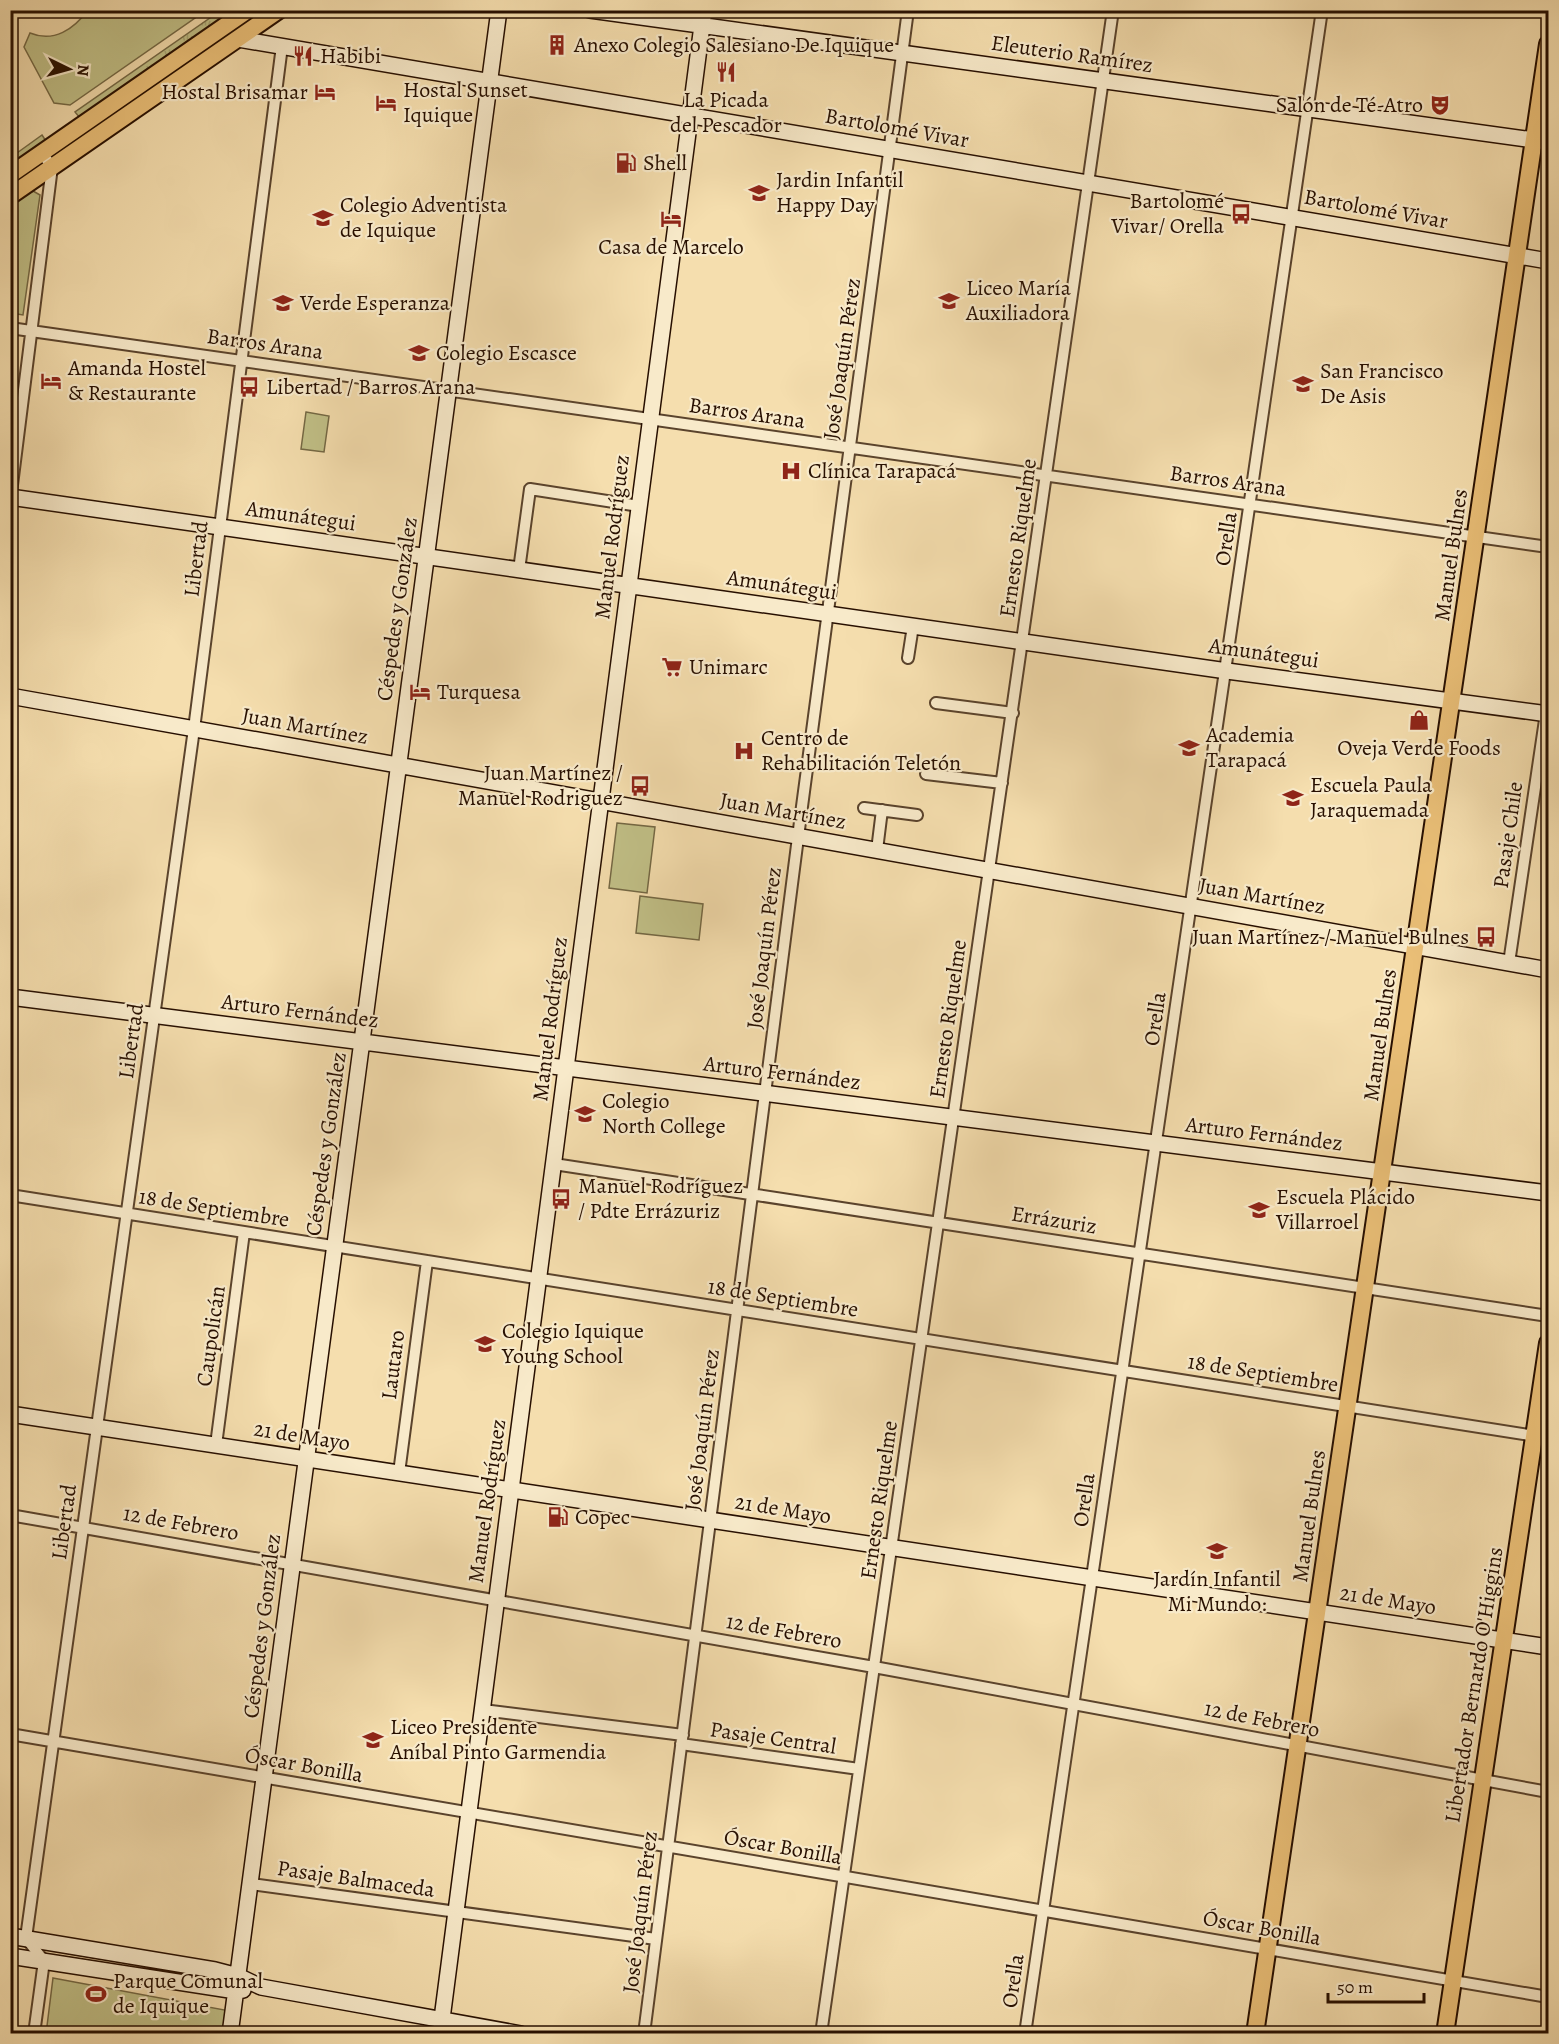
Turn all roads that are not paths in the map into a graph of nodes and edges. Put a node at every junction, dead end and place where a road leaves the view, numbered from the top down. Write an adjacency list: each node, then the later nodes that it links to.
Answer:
1 (248, 10): 19 (main road)
2 (279, 10): 9 (main road)
3 (499, 10): 14 (street, Céspedes y González)
4 (590, 10): 8 (street, Eleuterio Ramírez)
5 (908, 10): 12 (street, José Joaquín Pérez)
6 (1113, 10): 13 (street, Ernesto Riquelme)
7 (1322, 10): 15 (street, Orella)
8 (703, 18): 12 (street, Eleuterio Ramírez); 16 (street, Manuel Rodríguez)
9 (238, 39): 11 (street, Bartolomé Vivar); 20 (main road)
10 (1548, 44): 17 (main road, Manuel Bulnes)
11 (282, 46): 14 (street, Bartolomé Vivar); 29 (street, Libertad)
12 (902, 53): 13 (street, Eleuterio Ramírez); 18 (street, José Joaquín Pérez)
13 (1104, 81): 15 (street, Eleuterio Ramírez); 22 (street, Ernesto Riquelme)
14 (490, 82): 16 (street, Bartolomé Vivar); 30 (street, Céspedes y González)
15 (1308, 109): 17 (street, Eleuterio Ramírez); 24 (street, Orella)
16 (690, 116): 18 (street, Bartolomé Vivar); 31 (street, Manuel Rodríguez)
17 (1542, 141): 25 (main road, Manuel Bulnes)
18 (890, 149): 22 (street, Bartolomé Vivar); 32 (street, José Joaquín Pérez)
19 (42, 153): 20 (street); 21 (main road)
20 (52, 167): 23 (main road); 28 (street)
21 (10, 175)
22 (1089, 183): 24 (street, Bartolomé Vivar); 33 (street, Ernesto Riquelme)
23 (10, 195)
24 (1292, 218): 25 (street, Bartolomé Vivar); 35 (street, Orella)
25 (1518, 256): 26 (street, Bartolomé Vivar); 38 (main road, Manuel Bulnes)
26 (1548, 261)
27 (10, 328): 28 (street, Barros Arana)
28 (33, 331): 29 (street, Barros Arana); 34 (street)
29 (241, 361): 30 (street, Barros Arana); 37 (street, Libertad)
30 (448, 390): 31 (street, Barros Arana); 40 (street, Céspedes y González)
31 (651, 419): 32 (street, Barros Arana); 36 (street, Manuel Rodríguez)
32 (850, 447): 33 (street, Barros Arana); 43 (street, José Joaquín Pérez)
33 (1047, 475): 35 (street, Barros Arana); 45 (street, Ernesto Riquelme)
34 (11, 498): 37 (street, Amunátegui)
35 (1251, 504): 38 (street, Barros Arana); 47 (street, Orella)
36 (639, 506): 41 (street); 42 (street, Manuel Rodríguez)
37 (220, 527): 40 (street, Amunátegui); 53 (street, Libertad)
38 (1476, 536): 39 (street, Barros Arana); 49 (main road, Manuel Bulnes)
39 (1548, 546)
40 (426, 556): 41 (street, Amunátegui); 54 (street, Céspedes y González)
41 (519, 570): 42 (street, Amunátegui)
42 (629, 585): 43 (street, Amunátegui); 57 (street, Manuel Rodríguez)
43 (828, 614): 44 (street, Amunátegui); 61 (street, José Joaquín Pérez)
44 (913, 626): 45 (street, Amunátegui); 46 (street)
45 (1023, 642): 47 (street, Amunátegui); 51 (street, Ernesto Riquelme)
46 (908, 658)
47 (1227, 671): 49 (street, Amunátegui); 64 (street, Orella)
48 (10, 696): 53 (street, Juan Martínez)
49 (1452, 701): 52 (street, Amunátegui); 65 (main road, Manuel Bulnes)
50 (936, 703): 51 (street)
51 (1013, 712): 56 (street, Ernesto Riquelme)
52 (1547, 713): 66 (street, Pasaje Chile)
53 (194, 729): 54 (street, Juan Martínez); 69 (street, Libertad)
54 (399, 765): 57 (street, Juan Martínez); 70 (street, Céspedes y González)
55 (926, 774): 56 (street)
56 (1002, 783): 63 (street, Ernesto Riquelme)
57 (601, 801): 61 (street, Juan Martínez); 71 (street, Manuel Rodríguez)
58 (864, 808): 59 (street)
59 (882, 810): 60 (street); 62 (street)
60 (917, 814)
61 (798, 836): 62 (street, Juan Martínez); 72 (street, José Joaquín Pérez)
62 (877, 850): 63 (street, Juan Martínez)
63 (990, 870): 64 (street, Juan Martínez); 73 (street, Ernesto Riquelme)
64 (1192, 906): 65 (street, Juan Martínez); 74 (street, Orella)
65 (1416, 946): 66 (street, Juan Martínez); 76 (main road, Manuel Bulnes)
66 (1509, 963): 67 (street, Juan Martínez)
67 (1548, 970)
68 (10, 997): 69 (street, Arturo Fernández)
69 (154, 1015): 70 (street, Arturo Fernández); 80 (street, Libertad)
70 (362, 1042): 71 (street, Arturo Fernández); 83 (street, Céspedes y González)
71 (566, 1068): 72 (street, Arturo Fernández); 75 (street, Manuel Rodríguez)
72 (765, 1093): 73 (street, Arturo Fernández); 78 (street, José Joaquín Pérez)
73 (954, 1118): 74 (street, Arturo Fernández); 81 (street, Ernesto Riquelme)
74 (1156, 1143): 76 (street, Arturo Fernández); 84 (street, Orella)
75 (554, 1164): 78 (street, Errázuriz); 86 (street, Manuel Rodríguez)
76 (1382, 1172): 77 (street, Arturo Fernández); 87 (main road, Manuel Bulnes)
77 (1548, 1193)
78 (752, 1194): 81 (street, Errázuriz); 88 (street, José Joaquín Pérez)
79 (10, 1196): 80 (street, 18 de Septiembre)
80 (127, 1214): 82 (street, 18 de Septiembre); 95 (street, Libertad)
81 (939, 1223): 84 (street, Errázuriz); 90 (street, Ernesto Riquelme)
82 (244, 1232): 83 (street, 18 de Septiembre); 97 (street, Caupolicán)
83 (335, 1247): 85 (street, 18 de Septiembre); 98 (street, Céspedes y González)
84 (1140, 1253): 87 (street, Errázuriz); 92 (street, Orella)
85 (427, 1261): 86 (street, 18 de Septiembre); 99 (street, Lautaro)
86 (539, 1279): 88 (street, 18 de Septiembre); 100 (street, Manuel Rodríguez)
87 (1365, 1287): 89 (street, Errázuriz); 93 (main road, Manuel Bulnes)
88 (737, 1310): 90 (street, 18 de Septiembre); 102 (street, José Joaquín Pérez)
89 (1548, 1316)
90 (922, 1339): 92 (street, 18 de Septiembre); 104 (street, Ernesto Riquelme)
91 (1548, 1343): 96 (main road, Libertador Bernardo O'Higgins)
92 (1123, 1371): 93 (street, 18 de Septiembre); 106 (street, Orella)
93 (1348, 1407): 96 (street, 18 de Septiembre); 108 (main road, Manuel Bulnes)
94 (10, 1414): 95 (street, 21 de Mayo)
95 (97, 1427): 97 (street, 21 de Mayo); 103 (street, Libertad)
96 (1541, 1437): 110 (main road, Libertador Bernardo O'Higgins)
97 (216, 1445): 98 (street, 21 de Mayo)
98 (307, 1459): 99 (street, 21 de Mayo); 105 (street, Céspedes y González)
99 (399, 1473): 100 (street, 21 de Mayo)
100 (511, 1490): 102 (street, 21 de Mayo); 107 (street, Manuel Rodríguez)
101 (10, 1515): 103 (street, 12 de Febrero)
102 (710, 1520): 104 (street, 21 de Mayo); 109 (street, José Joaquín Pérez)
103 (83, 1526): 105 (street, 12 de Febrero); 117 (street, Libertad)
104 (891, 1548): 106 (street, 21 de Mayo); 112 (street, Ernesto Riquelme)
105 (293, 1563): 107 (street, 12 de Febrero); 120 (street, Céspedes y González)
106 (1092, 1577): 108 (street, 21 de Mayo); 113 (street, Orella)
107 (496, 1599): 109 (street, 12 de Febrero); 114 (street, Manuel Rodríguez)
108 (1318, 1612): 110 (street, 21 de Mayo); 118 (main road, Manuel Bulnes)
109 (695, 1635): 112 (street, 12 de Febrero); 116 (street, José Joaquín Pérez)
110 (1504, 1640): 111 (street, 21 de Mayo); 121 (main road, Libertador Bernardo O'Higgins)
111 (1548, 1647)
112 (874, 1667): 113 (street, 12 de Febrero); 119 (street, Ernesto Riquelme)
113 (1074, 1704): 118 (street, 12 de Febrero); 127 (street, Orella)
114 (483, 1710): 116 (street, Pasaje Central); 123 (street, Manuel Rodríguez)
115 (10, 1734): 117 (street, Óscar Bonilla)
116 (682, 1740): 119 (street, Pasaje Central); 124 (street, José Joaquín Pérez)
117 (53, 1741): 120 (street, Óscar Bonilla); 129 (street, Libertad)
118 (1298, 1746): 121 (street, 12 de Febrero); 131 (main road, Manuel Bulnes)
119 (859, 1769): 125 (street, Ernesto Riquelme)
120 (265, 1778): 123 (street, Óscar Bonilla); 126 (street, Céspedes y González)
121 (1483, 1780): 122 (street, 12 de Febrero); 134 (main road, Libertador Bernardo O'Higgins)
122 (1548, 1792)
123 (469, 1813): 124 (street, Óscar Bonilla); 128 (street, Manuel Rodríguez)
124 (668, 1847): 125 (street, Óscar Bonilla); 130 (street, José Joaquín Pérez)
125 (844, 1877): 127 (street, Óscar Bonilla); 142 (street, Ernesto Riquelme)
126 (251, 1884): 128 (street, Pasaje Balmaceda); 135 (street, Céspedes y González)
127 (1043, 1911): 131 (street, Óscar Bonilla); 143 (street, Orella)
128 (456, 1914): 130 (street, Pasaje Balmaceda); 137 (street, Manuel Rodríguez)
129 (18, 1937): 133 (street); 135 (street)
130 (656, 1939): 141 (street, José Joaquín Pérez)
131 (1268, 1949): 134 (street, Óscar Bonilla); 144 (main road, Manuel Bulnes)
132 (10, 1956): 133 (street)
133 (44, 1961): 135 (street); 138 (street)
134 (1453, 1981): 136 (street, Óscar Bonilla); 145 (main road, Libertador Bernardo O'Higgins)
135 (237, 1984): 137 (street); 139 (street, Céspedes y González)
136 (1548, 1997)
137 (441, 2027): 140 (street)
138 (34, 2034)
139 (230, 2034)
140 (521, 2034)
141 (644, 2034)
142 (821, 2034)
143 (1025, 2034)
144 (1255, 2034)
145 (1445, 2034)

